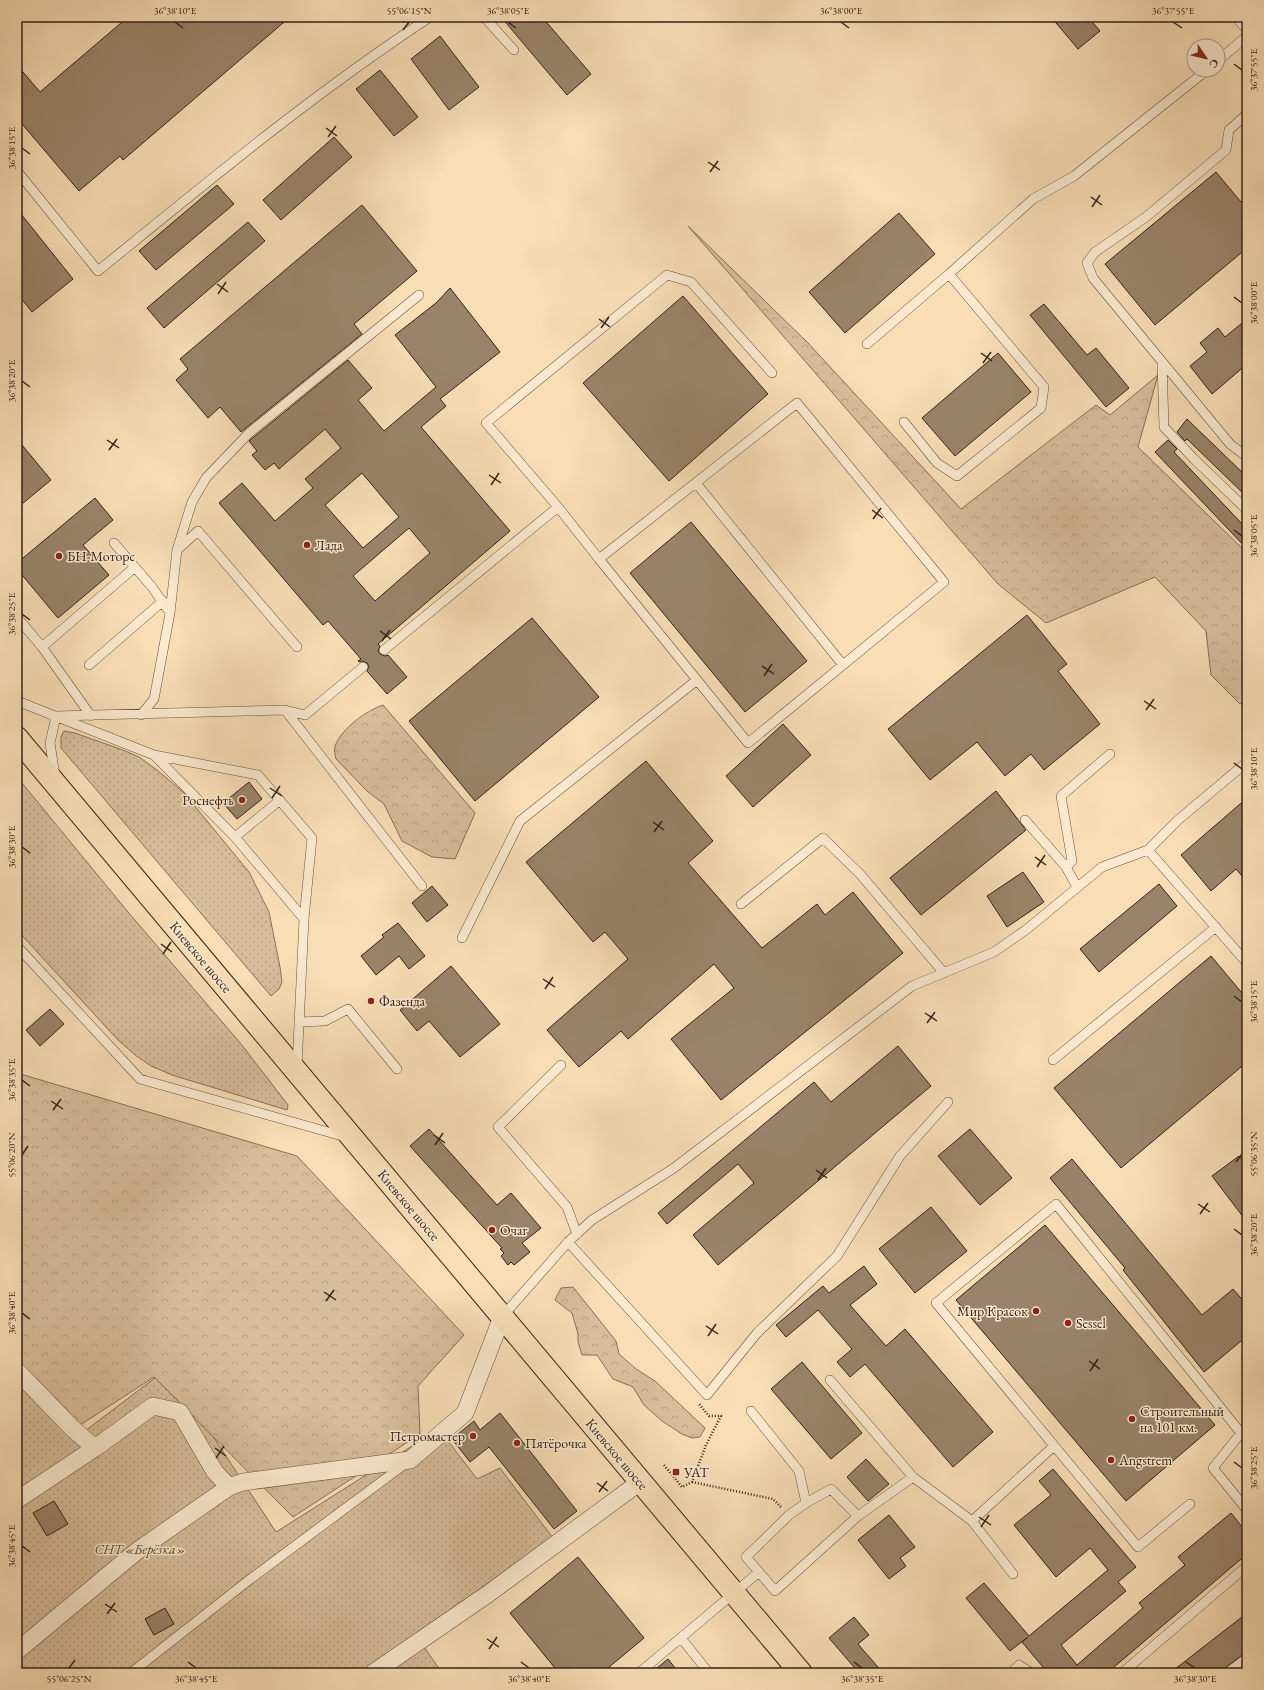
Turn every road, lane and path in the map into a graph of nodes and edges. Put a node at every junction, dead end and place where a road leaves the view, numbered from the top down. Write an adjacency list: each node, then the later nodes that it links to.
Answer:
1 (430, 17): 10 (lane)
2 (484, 17): 6 (lane)
3 (1241, 17): 4 (street)
4 (1247, 24)
5 (1247, 36): 7 (lane)
6 (514, 50)
7 (1226, 54)
8 (1197, 78): 11 (lane)
9 (1247, 114): 14 (lane)
10 (17, 171)
11 (949, 274): 13 (lane); 16 (lane)
12 (419, 295): 22 (lane)
13 (866, 344)
14 (1162, 362): 17 (lane); 20 (lane)
15 (772, 373): 19 (lane)
16 (904, 422)
17 (1247, 457)
18 (696, 483): 23 (lane); 32 (lane); 32 (lane)
19 (558, 508): 23 (lane); 30 (lane)
20 (1247, 510)
21 (114, 543): 24 (lane)
22 (177, 550): 26 (lane); 29 (lane)
23 (599, 559): 34 (lane)
24 (135, 567): 25 (lane); 28 (lane)
25 (163, 601): 26 (lane); 31 (lane)
26 (170, 613): 37 (lane)
27 (17, 617): 28 (lane)
28 (42, 647): 39 (lane)
29 (297, 647)
30 (384, 650)
31 (88, 665)
32 (843, 665): 34 (lane)
33 (363, 667): 36 (lane)
34 (697, 680): 55 (lane)
35 (17, 701): 38 (lane)
36 (285, 710): 37 (lane); 50 (lane)
37 (141, 715): 39 (lane)
38 (56, 716): 39 (lane); 42 (lane); 44 (lane)
39 (91, 716)
40 (17, 738): 44 (highway, Киевское шоссе)
41 (1110, 754): 49 (lane)
42 (154, 755): 45 (lane); 47 (lane)
43 (1247, 762): 48 (lane)
44 (57, 786): 63 (highway, Киевское шоссе)
45 (280, 800): 47 (lane); 53 (lane)
46 (1025, 820): 49 (lane)
47 (235, 837): 53 (lane)
48 (1148, 850): 51 (lane); 54 (lane)
49 (1066, 868): 51 (lane)
50 (422, 886)
51 (1077, 887): 58 (lane)
52 (741, 904): 58 (lane)
53 (304, 919): 59 (lane)
54 (1216, 927): 57 (lane); 60 (lane)
55 (462, 938)
56 (17, 946): 65 (lane)
57 (1247, 963)
58 (944, 973): 66 (lane)
59 (299, 1022): 62 (lane); 63 (lane)
60 (1053, 1060)
61 (561, 1065): 66 (lane)
62 (397, 1070)
63 (297, 1071): 65 (highway, Киевское шоссе)
64 (948, 1102): 67 (lane)
65 (354, 1139): 68 (highway, Киевское шоссе)
66 (577, 1234): 67 (lane)
67 (568, 1242): 68 (lane)
68 (502, 1317): 75 (street); 78 (highway, Киевское шоссе)
69 (17, 1371): 74 (street)
70 (830, 1380): 77 (lane)
71 (694, 1398): 79 (path)
72 (751, 1411): 82 (lane)
73 (1054, 1446): 83 (lane); 84 (lane); 87 (lane)
74 (95, 1448): 80 (street); 81 (street)
75 (410, 1460): 80 (street); 95 (lane)
76 (664, 1465): 79 (path)
77 (913, 1477): 86 (lane); 87 (lane)
78 (640, 1482): 91 (highway, Киевское шоссе); 96 (street)
79 (692, 1482): 85 (path)
80 (229, 1487): 93 (street)
81 (17, 1500)
82 (806, 1503): 85 (lane); 86 (lane)
83 (1190, 1504)
84 (1247, 1510)
85 (789, 1515): 89 (lane)
86 (858, 1516): 89 (lane)
87 (972, 1521): 90 (lane)
88 (1247, 1566): 102 (lane)
89 (758, 1572): 91 (lane)
90 (1013, 1574)
91 (734, 1593): 92 (lane); 99 (highway, Киевское шоссе)
92 (681, 1638): 97 (lane); 98 (lane)
93 (17, 1651)
94 (1246, 1661): 103 (lane)
95 (131, 1673)
96 (373, 1673)
97 (639, 1673)
98 (709, 1673)
99 (801, 1673)
100 (1011, 1673): 101 (lane)
101 (1031, 1673)
102 (1122, 1673)
103 (1227, 1673)

